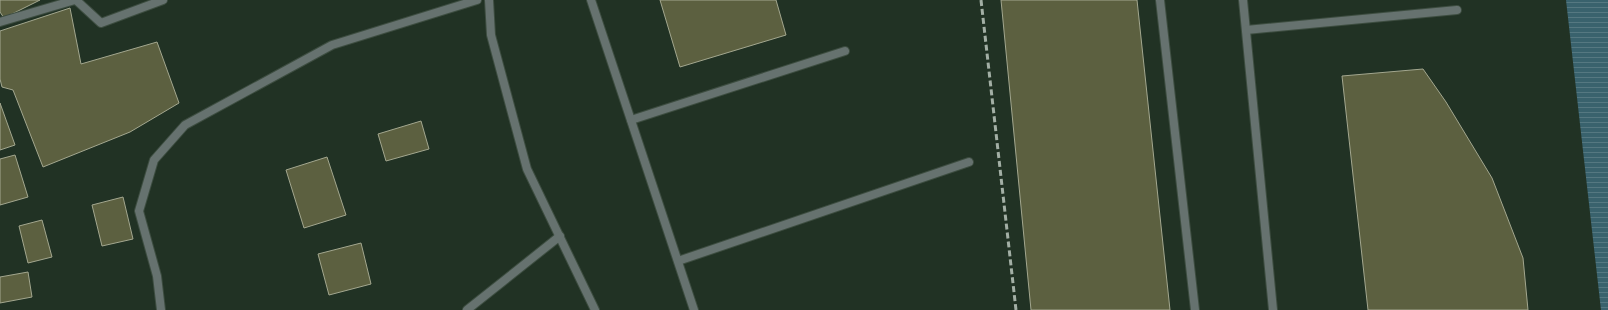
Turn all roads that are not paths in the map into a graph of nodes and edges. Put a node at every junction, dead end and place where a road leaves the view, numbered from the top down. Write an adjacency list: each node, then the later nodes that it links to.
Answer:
1 (75, 0): 2 (street); 9 (street)
2 (163, 0)
3 (477, 0): 16 (street)
4 (489, 0): 14 (street)
5 (591, 0): 12 (street)
6 (1160, 0): 20 (street)
7 (1243, 0): 10 (street)
8 (1458, 10): 10 (street)
9 (0, 22)
10 (1246, 30): 21 (street)
11 (845, 51): 12 (street)
12 (631, 120): 15 (street)
13 (969, 162): 15 (street)
14 (560, 236): 17 (street); 18 (street)
15 (678, 261): 19 (street)
16 (160, 310)
17 (467, 310)
18 (595, 310)
19 (694, 310)
20 (1195, 310)
21 (1273, 310)

